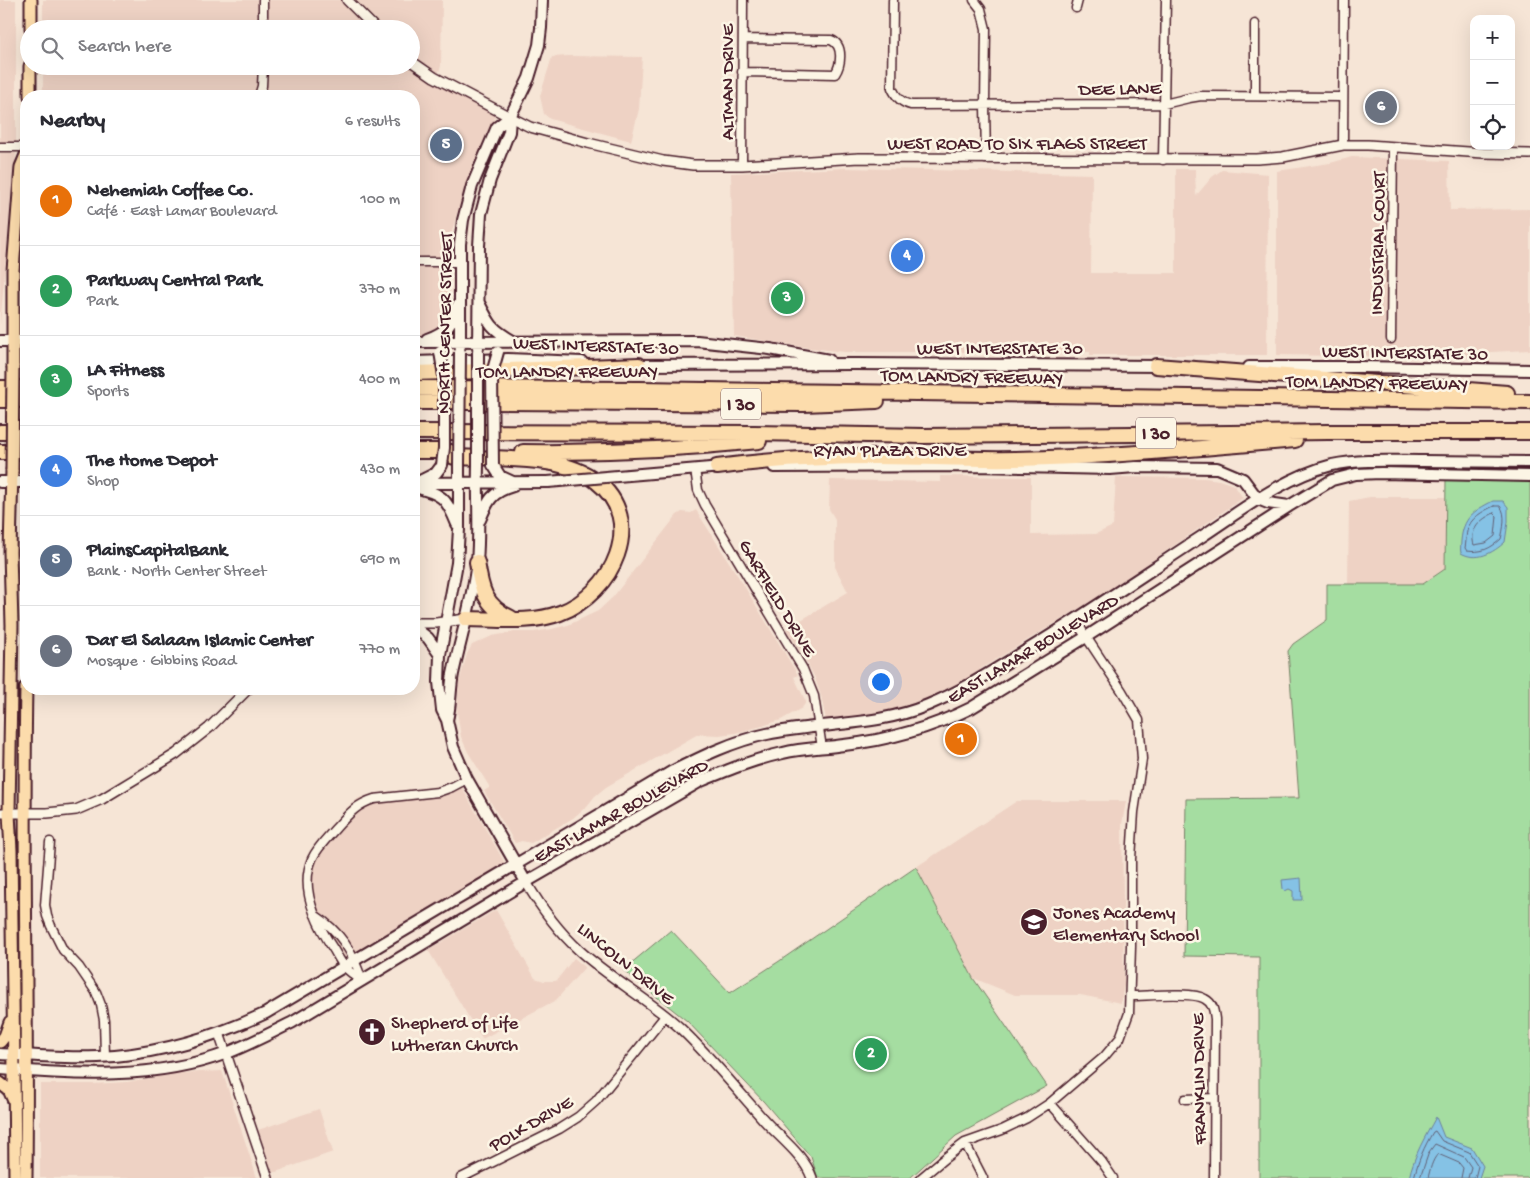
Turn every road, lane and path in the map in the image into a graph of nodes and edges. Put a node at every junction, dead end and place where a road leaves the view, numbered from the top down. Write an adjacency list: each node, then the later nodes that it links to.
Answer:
1 (31, 0): 10 (main road)
2 (263, 0): 11 (street)
3 (347, 0): 12 (street)
4 (542, 0): 25 (main road, NORTH CENTER STREET)
5 (743, 0): 14 (street, ALTMAN DRIVE)
6 (893, 0): 24 (street, DEE LANE)
7 (974, 0): 24 (street)
8 (1166, 0): 23 (street)
9 (1344, 0): 22 (street)
10 (31, 20)
11 (263, 20)
12 (367, 20)
13 (1255, 24): 21 (street)
14 (743, 39): 16 (street, ALTMAN DRIVE); 16 (street)
15 (420, 67): 25 (street, WEST ROAD TO SIX FLAGS STREET)
16 (742, 72): 33 (street, ALTMAN DRIVE)
17 (30, 75): 19 (main road)
18 (263, 75): 20 (street)
19 (30, 90)
20 (261, 90)
21 (1255, 96): 22 (street, DEE LANE); 23 (street, DEE LANE)
22 (1342, 97): 26 (street)
23 (1164, 104): 24 (street, DEE LANE); 32 (street)
24 (985, 105): 31 (street)
25 (510, 117): 33 (street, WEST ROAD TO SIX FLAGS STREET); 36 (main road, NORTH CENTER STREET); 38 (main road, NORTH CENTER STREET)
26 (1343, 145): 29 (street, WEST ROAD TO SIX FLAGS STREET); 32 (street, WEST ROAD TO SIX FLAGS STREET)
27 (0, 147): 28 (street)
28 (20, 147)
29 (1393, 147): 30 (street, WEST ROAD TO SIX FLAGS STREET); 39 (street, INDUSTRIAL COURT)
30 (1530, 154)
31 (986, 158): 32 (street, WEST ROAD TO SIX FLAGS STREET); 33 (street, WEST ROAD TO SIX FLAGS STREET)
32 (1163, 160)
33 (742, 165)
34 (20, 180): 41 (main road)
35 (420, 262): 36 (street)
36 (460, 262): 37 (main road, NORTH CENTER STREET)
37 (461, 295): 43 (main road); 45 (main road, NORTH CENTER STREET)
38 (478, 302): 44 (main road); 46 (main road, NORTH CENTER STREET)
39 (1390, 339)
40 (0, 340): 41 (main road)
41 (13, 341): 42 (main road); 81 (main road, bridge)
42 (20, 341)
43 (421, 341): 45 (main road); 74 (main road, bridge)
44 (514, 342): 46 (main road); 48 (main road); 75 (main road, bridge)
45 (460, 346): 46 (main road); 74 (main road, NORTH CENTER STREET, bridge)
46 (478, 347): 75 (main road, NORTH CENTER STREET, bridge)
47 (420, 362): 49 (main road, WEST INTERSTATE 30)
48 (854, 364): 49 (main road, WEST INTERSTATE 30); 50 (main road, WEST INTERSTATE 30)
49 (639, 365): 52 (highway)
50 (1156, 366): 51 (main road, WEST INTERSTATE 30); 57 (highway)
51 (1530, 370)
52 (420, 373)
53 (0, 388): 54 (highway)
54 (20, 388)
55 (420, 388): 56 (highway, TOM LANDRY FREEWAY / I 30)
56 (992, 394): 60 (highway, I 30); 61 (highway, TOM LANDRY FREEWAY / I 30)
57 (1530, 395)
58 (0, 400): 59 (highway)
59 (20, 400)
60 (420, 402)
61 (1530, 402)
62 (0, 422): 63 (highway)
63 (20, 422)
64 (0, 432): 65 (highway)
65 (20, 432)
66 (420, 432): 69 (highway, I 30)
67 (1390, 432): 68 (highway, I 30); 69 (highway, I 30); 77 (highway)
68 (1530, 432)
69 (826, 435): 75 (highway)
70 (20, 452): 72 (highway)
71 (420, 452): 74 (highway)
72 (0, 453)
73 (420, 455): 74 (highway)
74 (451, 458): 75 (highway); 80 (main road); 83 (main road, NORTH CENTER STREET)
75 (486, 458): 84 (main road, NORTH CENTER STREET); 85 (main road); 94 (highway)
76 (1530, 462): 88 (main road, EAST LAMAR BOULEVARD)
77 (717, 467): 78 (main road, RYAN PLAZA DRIVE); 88 (main road, RYAN PLAZA DRIVE)
78 (694, 469): 85 (main road, RYAN PLAZA DRIVE, bridge); 104 (street, GARFIELD DRIVE)
79 (1530, 476): 89 (main road, EAST LAMAR BOULEVARD)
80 (420, 481)
81 (6, 482): 82 (main road); 107 (main road)
82 (20, 482)
83 (459, 482): 84 (main road, RYAN PLAZA DRIVE); 86 (main road, RYAN PLAZA DRIVE); 91 (main road, LINCOLN DRIVE)
84 (477, 483): 85 (main road, RYAN PLAZA DRIVE); 90 (main road, LINCOLN DRIVE)
85 (519, 483): 90 (main road)
86 (420, 484)
87 (420, 486): 91 (main road)
88 (1258, 499): 89 (main road); 95 (main road, EAST LAMAR BOULEVARD)
89 (1289, 506): 99 (main road, EAST LAMAR BOULEVARD)
90 (478, 528): 92 (main road, LINCOLN DRIVE)
91 (459, 529): 96 (main road, LINCOLN DRIVE)
92 (477, 562): 93 (main road, LINCOLN DRIVE); 94 (highway)
93 (466, 619): 94 (highway); 96 (street); 103 (main road, LINCOLN DRIVE)
94 (514, 619)
95 (1074, 620): 99 (street); 104 (main road, EAST LAMAR BOULEVARD)
96 (446, 622): 97 (street); 100 (main road, LINCOLN DRIVE)
97 (420, 623)
98 (420, 632): 100 (main road)
99 (1086, 637): 105 (main road, EAST LAMAR BOULEVARD); 116 (street)
100 (440, 655): 103 (main road, LINCOLN DRIVE)
101 (26, 695): 108 (main road)
102 (242, 695): 108 (street)
103 (447, 720): 106 (main road, LINCOLN DRIVE)
104 (819, 726): 105 (street, GARFIELD DRIVE); 110 (main road, EAST LAMAR BOULEVARD)
105 (822, 748): 111 (main road, EAST LAMAR BOULEVARD)
106 (467, 779): 110 (main road, LINCOLN DRIVE); 112 (street)
107 (4, 813): 108 (street); 117 (main road)
108 (25, 813): 124 (main road)
109 (50, 842): 125 (street)
110 (516, 864): 111 (main road, LINCOLN DRIVE); 113 (main road, EAST LAMAR BOULEVARD)
111 (526, 882): 115 (main road, EAST LAMAR BOULEVARD); 118 (street, LINCOLN DRIVE)
112 (316, 915): 113 (street); 114 (street)
113 (356, 960): 114 (main road, EAST LAMAR BOULEVARD); 115 (street)
114 (344, 966): 115 (street); 119 (main road, EAST LAMAR BOULEVARD)
115 (362, 981): 121 (main road, EAST LAMAR BOULEVARD)
116 (1130, 996): 130 (street, FRANKLIN DRIVE); 133 (street)
117 (13, 998): 120 (main road); 123 (main road)
118 (665, 1016): 138 (street, POLK DRIVE); 139 (street, LINCOLN DRIVE)
119 (219, 1033): 121 (street); 125 (main road, EAST LAMAR BOULEVARD)
120 (0, 1042)
121 (226, 1053): 128 (main road, EAST LAMAR BOULEVARD); 137 (street)
122 (0, 1054): 123 (main road, EAST LAMAR BOULEVARD)
123 (14, 1055): 124 (main road, EAST LAMAR BOULEVARD); 127 (main road)
124 (27, 1056): 125 (main road, EAST LAMAR BOULEVARD); 128 (main road)
125 (105, 1056)
126 (0, 1069): 127 (main road, EAST LAMAR BOULEVARD)
127 (14, 1070): 128 (main road, EAST LAMAR BOULEVARD); 132 (main road)
128 (27, 1071): 136 (main road)
129 (0, 1083): 132 (main road)
130 (1214, 1098): 131 (street); 143 (street, FRANKLIN DRIVE)
131 (1185, 1099)
132 (14, 1101): 135 (main road)
133 (1050, 1103): 134 (street); 142 (street)
134 (965, 1143): 140 (street); 141 (street)
135 (14, 1178)
136 (26, 1178)
137 (268, 1178)
138 (461, 1178)
139 (812, 1178)
140 (921, 1178)
141 (984, 1178)
142 (1113, 1178)
143 (1214, 1178)

